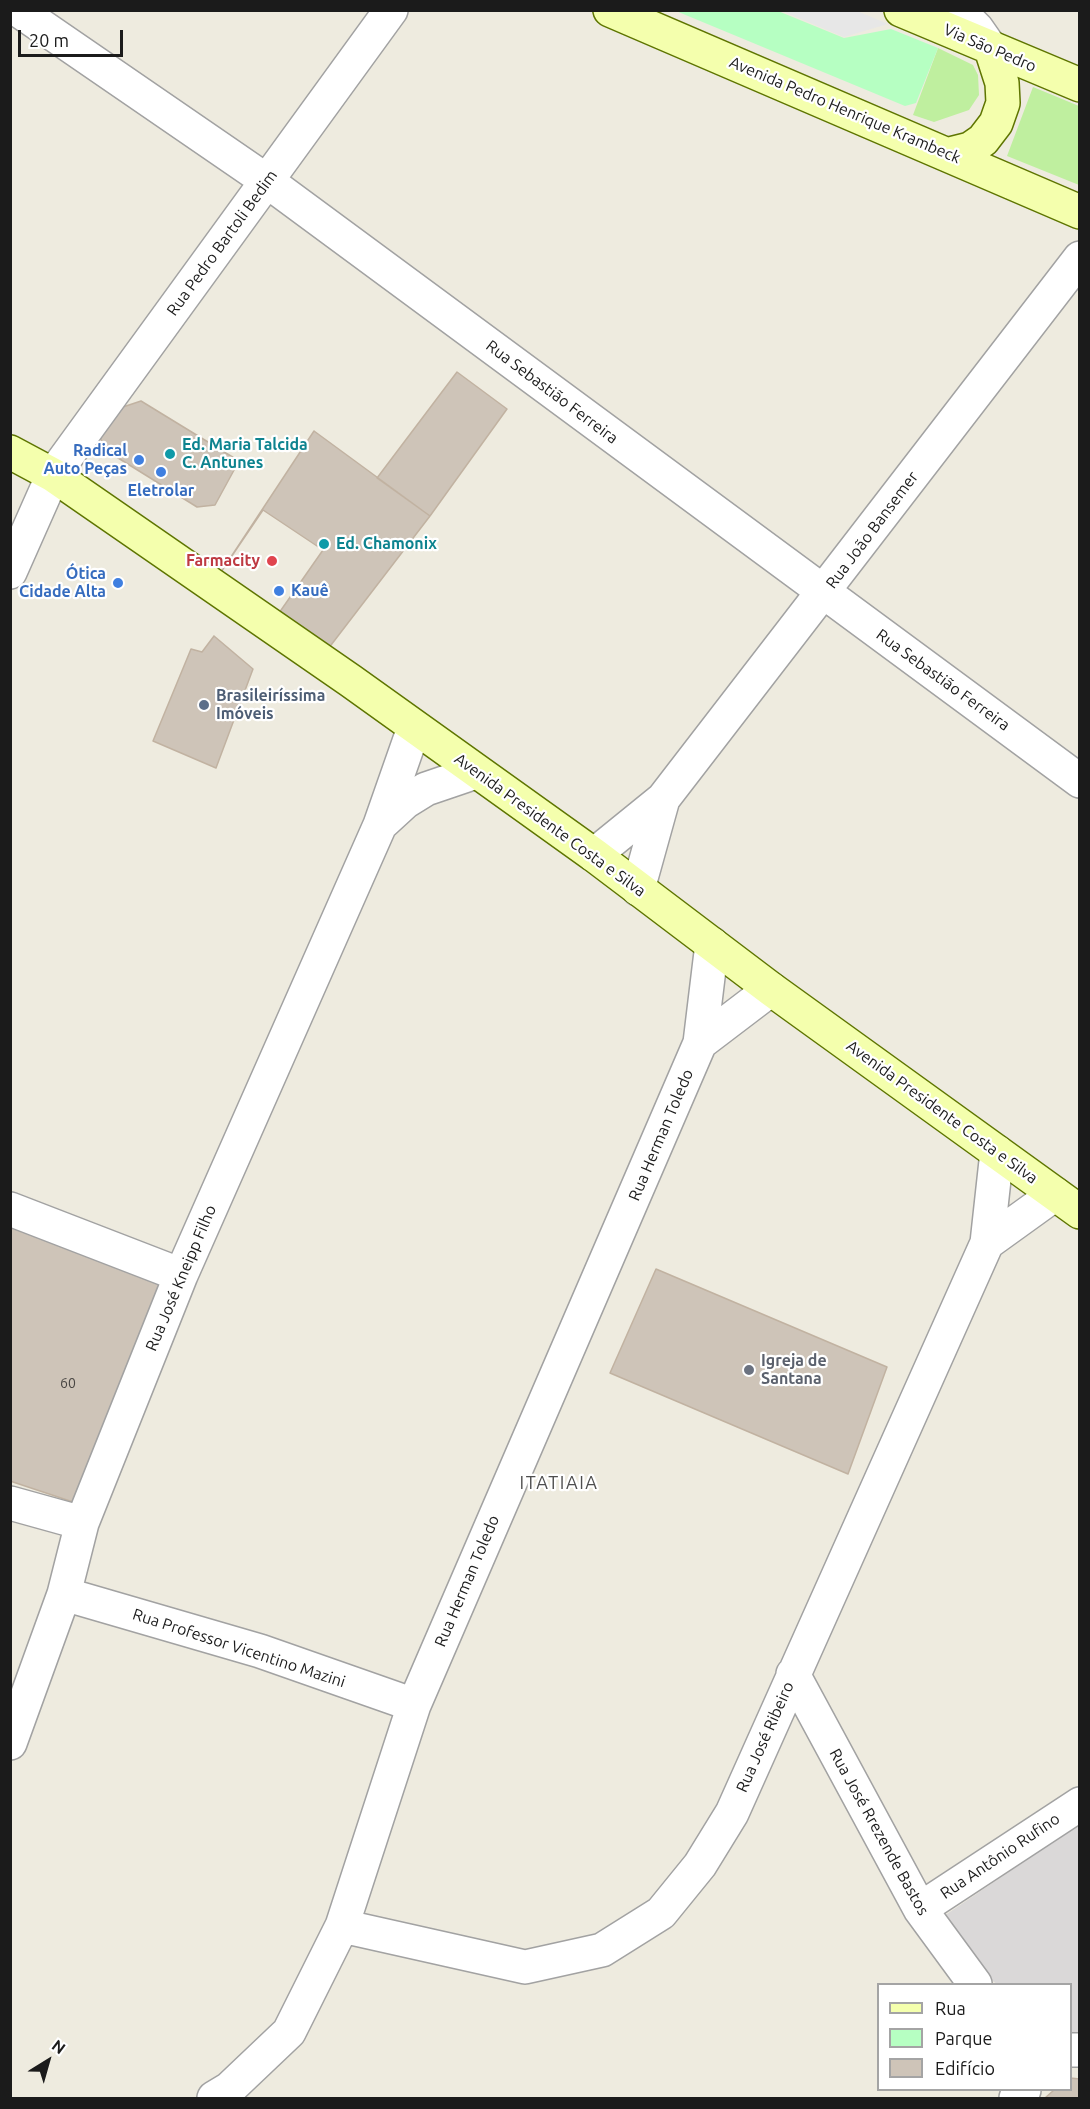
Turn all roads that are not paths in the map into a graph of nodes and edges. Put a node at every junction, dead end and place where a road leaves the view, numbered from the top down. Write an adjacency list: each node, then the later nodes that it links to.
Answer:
1 (18, 10): 9 (street, Rua Sebastião Ferreira)
2 (391, 10): 9 (street, Rua Pedro Bartoli Bedim)
3 (610, 10): 8 (main road, Avenida Pedro Henrique Krambeck)
4 (901, 10): 6 (main road, Via São Pedro)
5 (958, 10): 6 (street)
6 (991, 49): 7 (main road, Via São Pedro); 8 (main road)
7 (1080, 85)
8 (950, 154): 10 (main road, Avenida Pedro Henrique Krambeck)
9 (267, 181): 13 (street, Rua Pedro Bartoli Bedim); 15 (street, Rua Sebastião Ferreira)
10 (1080, 212)
11 (1080, 258): 15 (street, Rua João Bansemer)
12 (10, 452): 13 (main road, Avenida Presidente Costa e Silva)
13 (53, 474): 14 (street, Rua Pedro Bartoli Bedim); 16 (main road, Avenida Presidente Costa e Silva)
14 (10, 572)
15 (824, 594): 18 (street, Rua Sebastião Ferreira); 19 (street, Rua João Bansemer)
16 (414, 728): 17 (main road, Avenida Presidente Costa e Silva); 20 (street, Rua José Kneipp Filho)
17 (476, 772): 20 (street, Rua José Kneipp Filho); 21 (main road, Avenida Presidente Costa e Silva)
18 (1080, 781)
19 (663, 799): 21 (street, Rua João Bansemer); 22 (street, Rua João Bansemer)
20 (380, 825): 30 (street, Rua José Kneipp Filho)
21 (594, 855): 22 (main road, Avenida Presidente Costa e Silva)
22 (639, 889): 23 (main road, Avenida Presidente Costa e Silva)
23 (712, 945): 24 (main road, Avenida Presidente Costa e Silva); 25 (street, Rua Herman Toledo)
24 (771, 989): 25 (street, Rua Herman Toledo); 26 (main road, Avenida Presidente Costa e Silva)
25 (700, 1043): 35 (street, Rua Herman Toledo)
26 (997, 1152): 27 (main road, Avenida Presidente Costa e Silva); 29 (street, Rua José Ribeiro)
27 (1067, 1203): 29 (street, Rua José Ribeiro)
28 (10, 1209): 30 (street)
29 (987, 1243): 34 (street, Rua José Ribeiro)
30 (181, 1275): 32 (street, Rua José Kneipp Filho)
31 (10, 1503): 32 (street)
32 (82, 1522): 33 (street, Rua José Kneipp Filho)
33 (64, 1594): 35 (street, Rua Professor Vicentino Mazini); 36 (street, Rua José Kneipp Filho)
34 (793, 1674): 38 (street, Rua José Rrezende Bastos); 39 (street, Rua José Ribeiro)
35 (414, 1705): 39 (street, Rua Herman Toledo)
36 (10, 1743)
37 (1080, 1803): 38 (street, Rua Antônio Rufino)
38 (920, 1909): 40 (street, Rua José Rrezende Bastos)
39 (342, 1926): 41 (street, Rua Herman Toledo)
40 (974, 1983)
41 (214, 2098)

